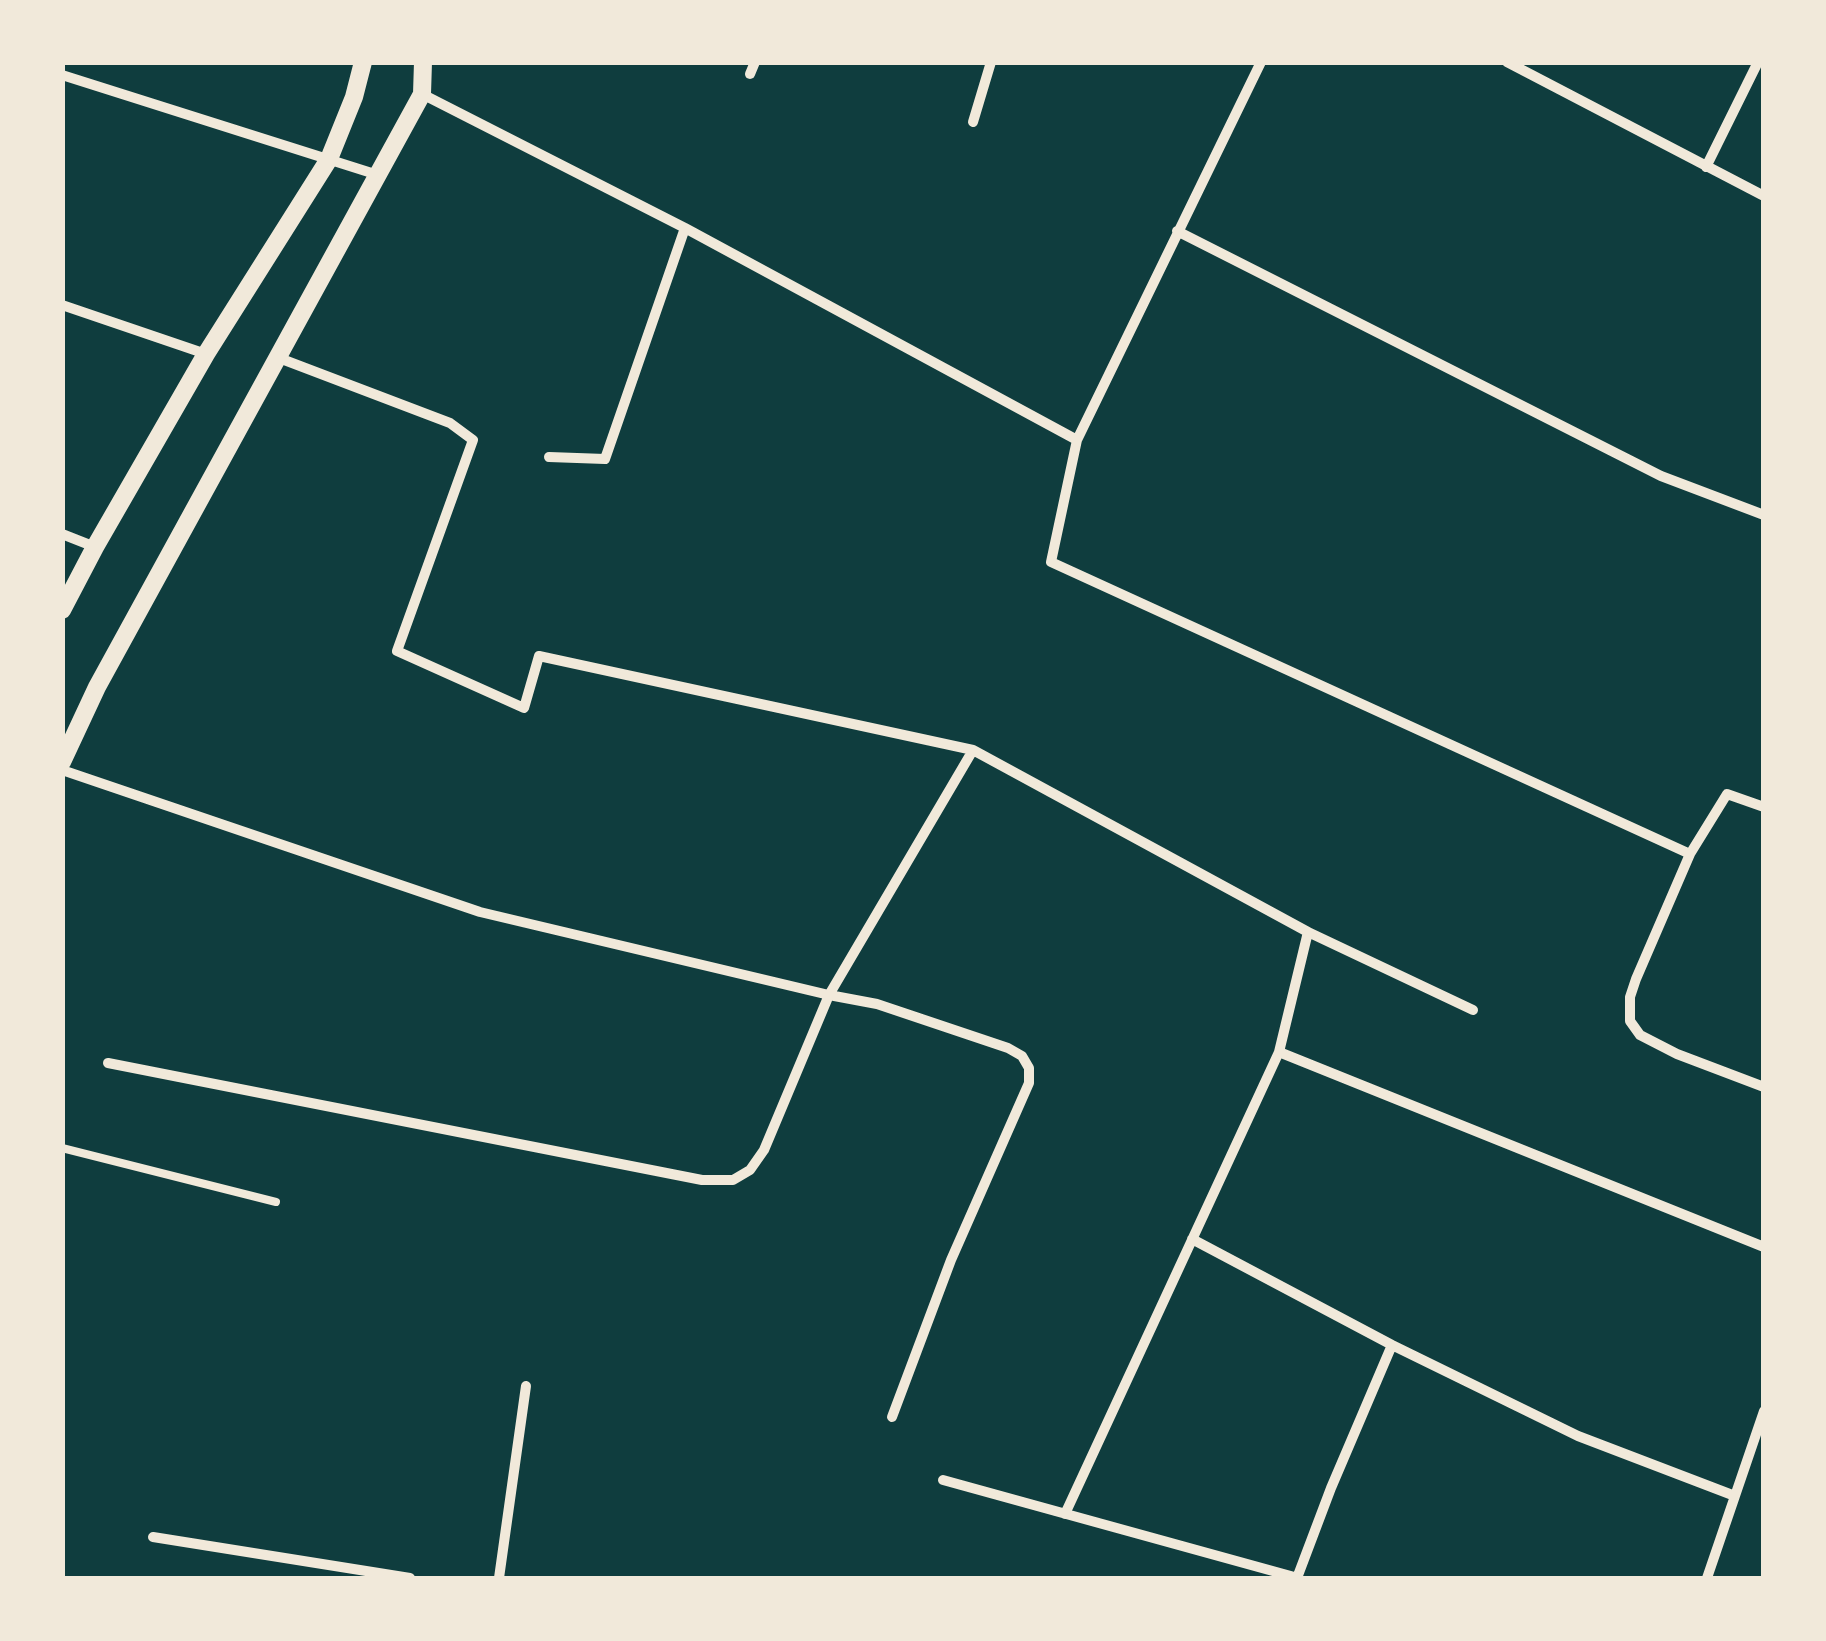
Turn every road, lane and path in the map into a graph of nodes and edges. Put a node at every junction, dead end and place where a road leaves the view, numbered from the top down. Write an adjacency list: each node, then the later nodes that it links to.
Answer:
1 (363, 62): 10 (street)
2 (423, 62): 8 (street)
3 (991, 62): 9 (street)
4 (1262, 62): 15 (street)
5 (1508, 62): 11 (street)
6 (1758, 62): 11 (street)
7 (62, 76): 10 (street)
8 (422, 94): 12 (street); 14 (street)
9 (973, 122)
10 (329, 158): 12 (street); 17 (street)
11 (1706, 168): 13 (street)
12 (378, 175): 18 (street)
13 (1764, 196)
14 (684, 228): 19 (street); 20 (street)
15 (1177, 231): 19 (street); 21 (street)
16 (62, 304): 17 (street)
17 (206, 354): 23 (street)
18 (279, 358): 25 (street); 26 (street)
19 (1077, 440): 29 (street)
20 (548, 457)
21 (1764, 515)
22 (62, 534): 23 (street)
23 (95, 547): 24 (street)
24 (62, 610)
25 (972, 750): 30 (street); 31 (street)
26 (62, 762)
27 (62, 770): 31 (street)
28 (1764, 807): 29 (street)
29 (1690, 854): 35 (street)
30 (1308, 932): 32 (street); 33 (street)
31 (829, 994): 34 (street); 43 (street)
32 (1473, 1010)
33 (1279, 1052): 38 (street); 39 (street)
34 (108, 1063)
35 (1764, 1087)
36 (62, 1148): 37 (lane)
37 (276, 1202)
38 (1192, 1239): 40 (street); 46 (street)
39 (1764, 1247)
40 (1392, 1345): 45 (street); 50 (street)
41 (526, 1386): 49 (street)
42 (1764, 1412): 45 (street)
43 (892, 1417)
44 (943, 1480): 46 (street)
45 (1735, 1496): 51 (street)
46 (1065, 1514): 50 (street)
47 (153, 1536): 48 (street)
48 (410, 1578)
49 (499, 1578)
50 (1297, 1578)
51 (1706, 1578)

